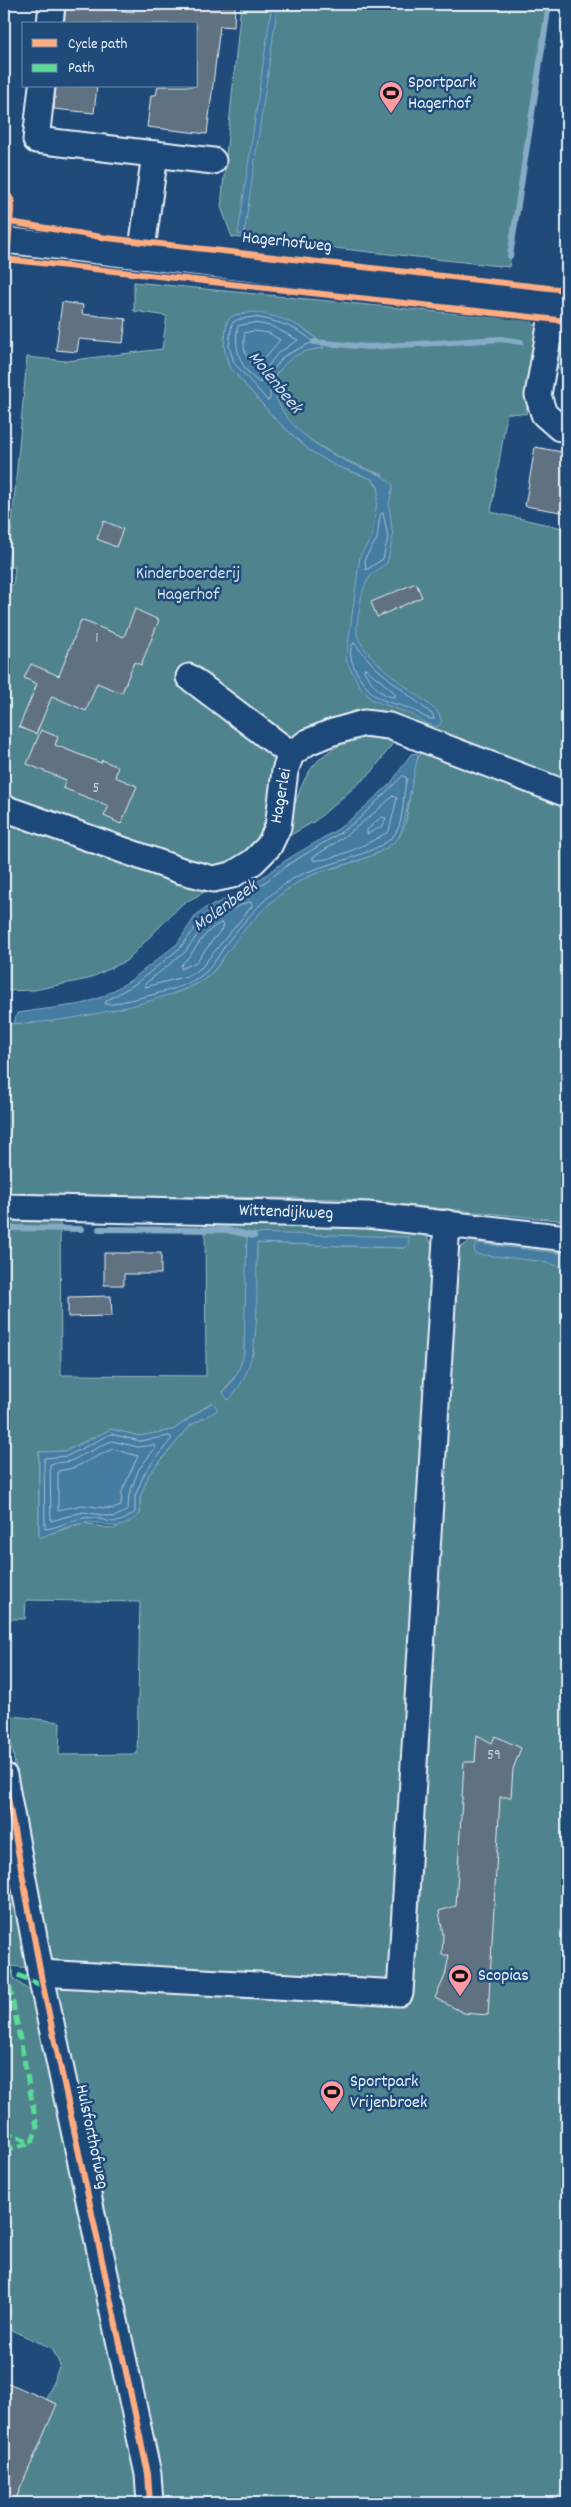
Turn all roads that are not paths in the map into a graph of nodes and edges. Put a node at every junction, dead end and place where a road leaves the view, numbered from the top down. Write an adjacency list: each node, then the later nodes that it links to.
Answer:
1 (52, 4): 2 (street)
2 (50, 22)
3 (42, 88): 4 (street)
4 (155, 154): 5 (street); 7 (street)
5 (213, 161)
6 (4, 240): 7 (street, Hagerhofweg)
7 (141, 256): 8 (street, Hagerhofweg)
8 (560, 305): 9 (street, Hagerhofweg)
9 (567, 429)
10 (190, 677): 11 (street)
11 (291, 754): 12 (street, Hagerlei); 13 (street, Hagerlei)
12 (567, 794)
13 (4, 808)
14 (4, 1208): 15 (street, Wittendijkweg)
15 (447, 1223): 16 (street, Wittendijkweg); 18 (street)
16 (567, 1238)
17 (4, 1776): 18 (street, Hulsforthofweg)
18 (40, 1973): 19 (street, Hulsforthofweg)
19 (150, 2503)

